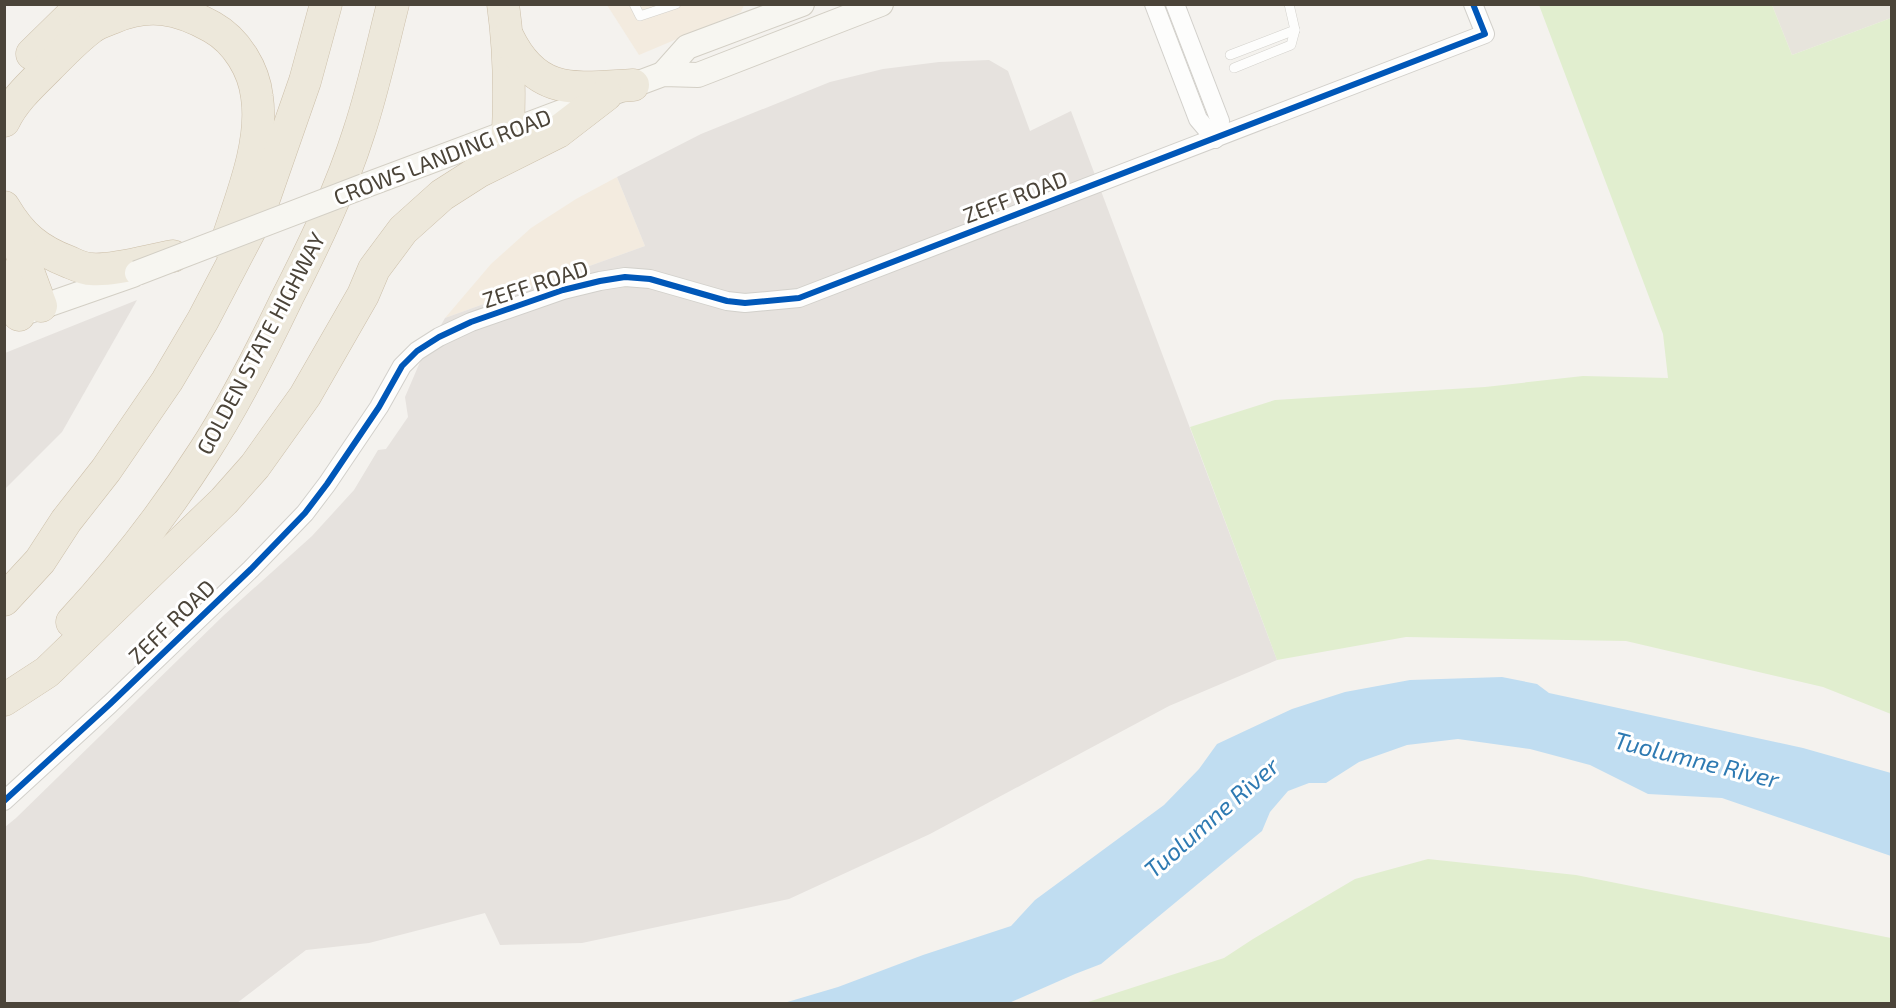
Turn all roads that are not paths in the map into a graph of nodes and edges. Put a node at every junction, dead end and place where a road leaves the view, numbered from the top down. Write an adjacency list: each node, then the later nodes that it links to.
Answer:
1 (83, 4): 19 (highway)
2 (326, 4): 29 (highway)
3 (393, 4): 31 (highway, GOLDEN STATE HIGHWAY)
4 (503, 4): 15 (highway)
5 (634, 4): 6 (lane)
6 (676, 4)
7 (802, 4): 13 (main road, CROWS LANDING ROAD)
8 (882, 4): 18 (main road, CROWS LANDING ROAD)
9 (1175, 4): 23 (street)
10 (1289, 4): 14 (lane)
11 (1473, 4): 23 (street, ZEFF ROAD)
12 (1154, 6): 23 (street)
13 (768, 10): 18 (main road, CROWS LANDING ROAD)
14 (1295, 30): 16 (lane); 17 (lane)
15 (508, 37): 20 (highway); 22 (highway)
16 (1230, 55)
17 (1234, 68)
18 (663, 74): 20 (main road, CROWS LANDING ROAD)
19 (4, 81)
20 (620, 90): 22 (main road, CROWS LANDING ROAD); 31 (highway)
21 (4, 121): 29 (highway)
22 (508, 131): 25 (main road, CROWS LANDING ROAD, bridge)
23 (1215, 139): 32 (street, ZEFF ROAD)
24 (4, 207): 26 (highway); 28 (highway)
25 (190, 253): 26 (highway, bridge)
26 (136, 268): 28 (main road)
27 (4, 276): 28 (highway)
28 (30, 310)
29 (203, 320): 30 (highway)
30 (4, 600)
31 (4, 698)
32 (4, 801)

